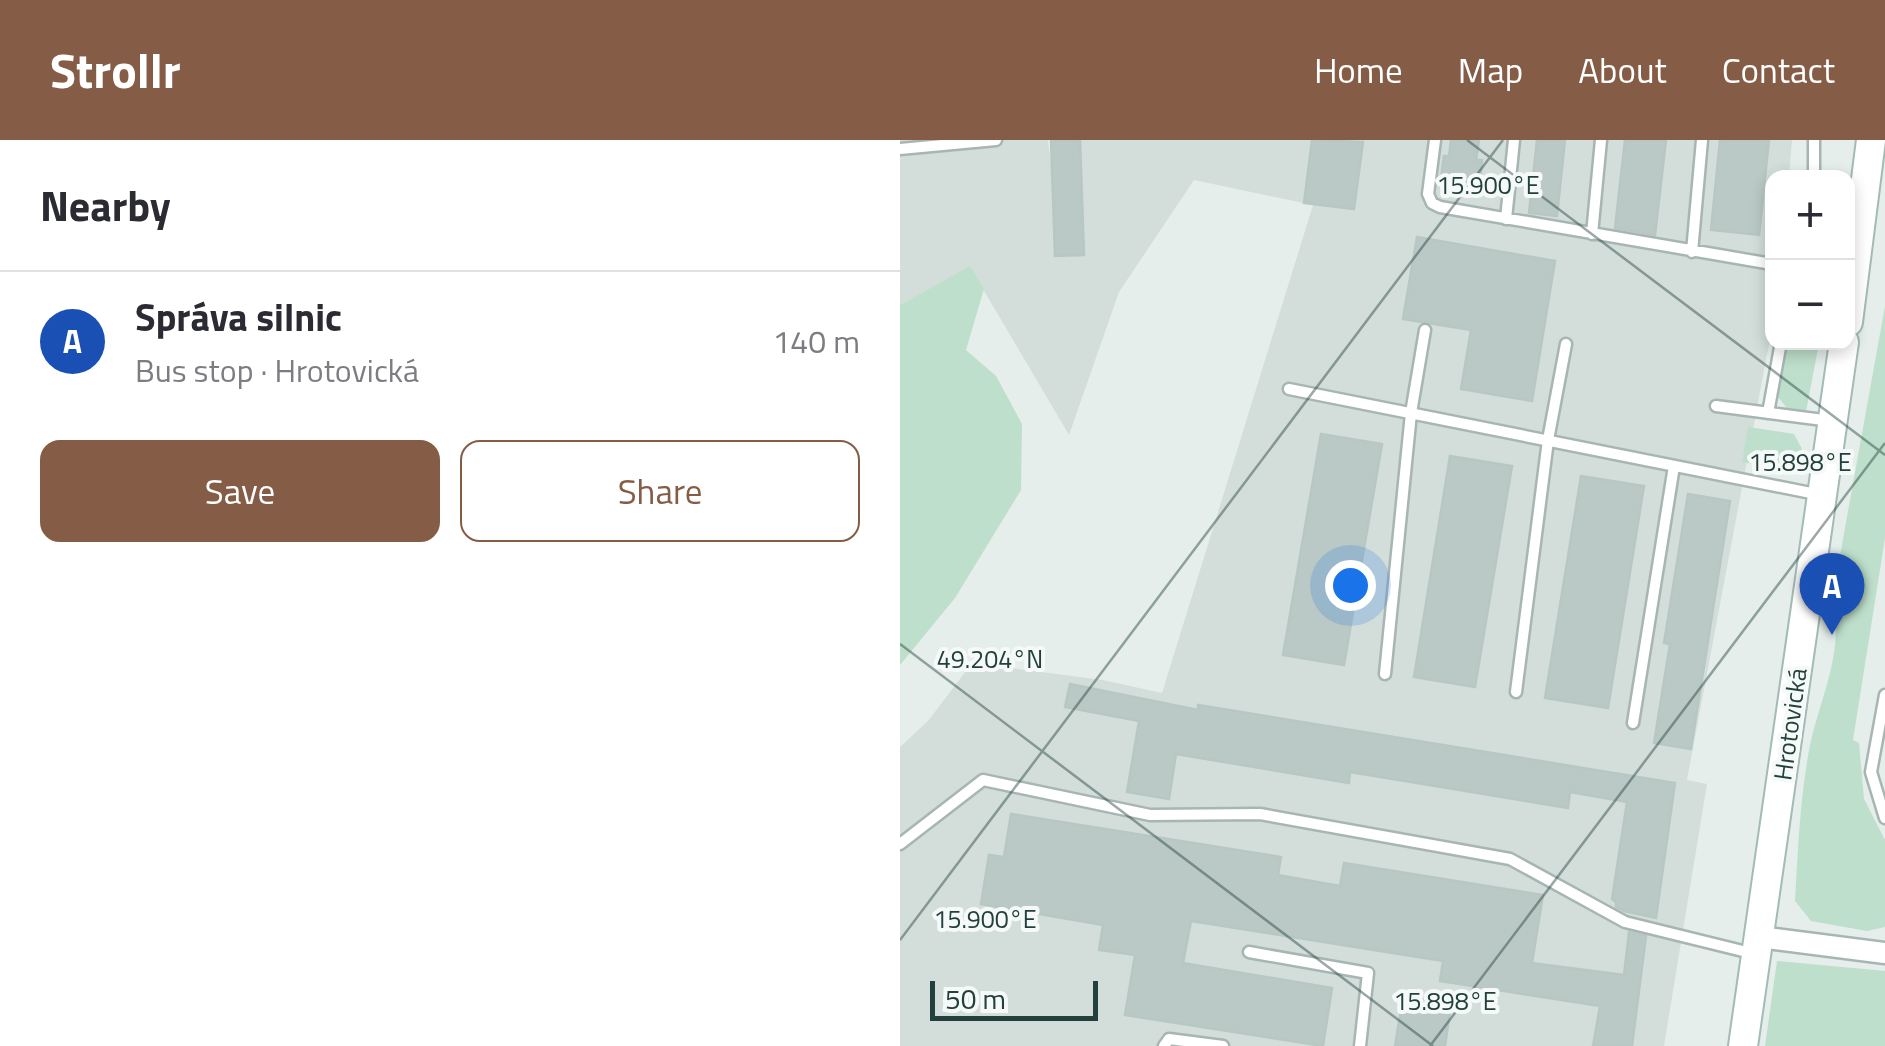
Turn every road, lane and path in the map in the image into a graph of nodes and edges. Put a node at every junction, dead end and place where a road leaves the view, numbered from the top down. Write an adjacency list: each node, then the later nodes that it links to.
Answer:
1 (996, 140): 8 (lane)
2 (1435, 140): 10 (lane)
3 (1514, 140): 10 (lane)
4 (1602, 140): 11 (lane)
5 (1702, 140): 12 (lane)
6 (1814, 140): 9 (lane)
7 (1872, 140): 13 (main road)
8 (900, 149)
9 (1814, 170)
10 (1506, 219): 11 (lane)
11 (1592, 234): 12 (lane)
12 (1692, 252): 14 (lane)
13 (1853, 260)
14 (1765, 263)
15 (1425, 330): 21 (lane)
16 (1566, 344): 24 (lane)
17 (1779, 350): 22 (lane)
18 (1843, 350): 23 (main road, Hrotovická)
19 (1289, 389): 21 (lane)
20 (1716, 406): 22 (lane)
21 (1411, 413): 24 (lane); 27 (lane)
22 (1768, 413): 23 (lane)
23 (1832, 422): 26 (main road, Hrotovická)
24 (1548, 440): 25 (lane); 28 (lane)
25 (1674, 466): 26 (lane); 30 (lane)
26 (1822, 495): 33 (main road, Hrotovická)
27 (1385, 674)
28 (1516, 692)
29 (1885, 695): 31 (lane)
30 (1633, 723)
31 (1885, 818)
32 (900, 844): 33 (lane)
33 (1758, 945): 35 (street); 39 (main road, Hrotovická)
34 (1249, 952): 38 (lane)
35 (1885, 953)
36 (1164, 1046): 37 (lane)
37 (1223, 1046)
38 (1360, 1046)
39 (1743, 1046)

